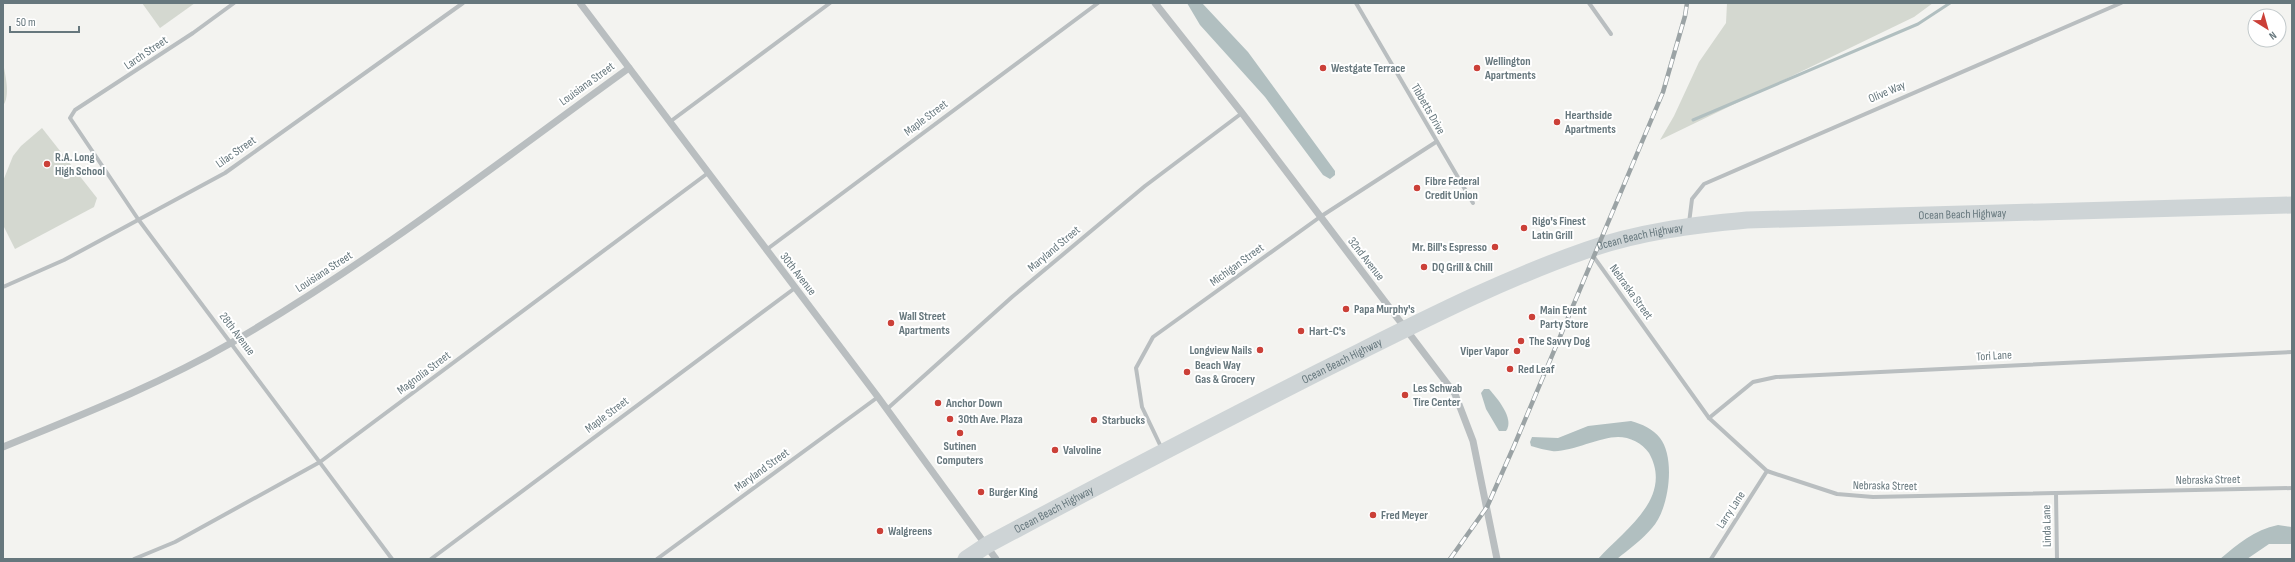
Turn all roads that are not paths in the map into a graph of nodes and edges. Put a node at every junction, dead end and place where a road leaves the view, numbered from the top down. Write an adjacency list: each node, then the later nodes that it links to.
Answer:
1 (234, 3): 13 (street, Larch Street)
2 (463, 3): 20 (street, Lilac Street)
3 (580, 3): 11 (street, 30th Avenue)
4 (830, 3): 14 (street)
5 (1098, 3): 23 (street, Maple Street)
6 (1155, 3): 12 (street, 32nd Avenue)
7 (1356, 3): 15 (street, Tibbetts Drive)
8 (1589, 3): 10 (street)
9 (2122, 3): 21 (street, Olive Way)
10 (1611, 34)
11 (629, 68): 14 (street, 30th Avenue); 27 (street, Louisiana Street)
12 (1242, 113): 19 (street, 32nd Avenue); 30 (street, Maryland Street)
13 (70, 118): 20 (street, 28th Avenue)
14 (671, 121): 16 (street, 30th Avenue)
15 (1436, 142): 17 (street, Tibbetts Drive); 19 (street, Michigan Street)
16 (708, 173): 23 (street, 30th Avenue); 34 (street, Magnolia Street)
17 (1473, 203)
18 (2292, 205): 21 (main road, Ocean Beach Highway)
19 (1320, 217): 26 (street, 32nd Avenue); 33 (street, Michigan Street)
20 (138, 219): 24 (street, Lilac Street); 27 (street, 28th Avenue)
21 (1689, 225): 22 (main road, Ocean Beach Highway)
22 (1589, 249): 26 (main road, Ocean Beach Highway); 31 (street, Nebraska Street)
23 (766, 250): 25 (street, 30th Avenue)
24 (3, 287)
25 (795, 288): 29 (street, 30th Avenue); 41 (street, Maple Street)
26 (1406, 328): 33 (main road, Ocean Beach Highway); 44 (street, 32nd Avenue)
27 (231, 343): 32 (street, Louisiana Street); 34 (street, 28th Avenue)
28 (2292, 352): 31 (street, Tori Lane)
29 (878, 397): 30 (street, 30th Avenue); 42 (street, Maryland Street)
30 (887, 409): 38 (street, 30th Avenue)
31 (1709, 418): 35 (street, Nebraska Street)
32 (3, 447)
33 (1163, 451): 38 (main road, Ocean Beach Highway)
34 (320, 462): 39 (street, Magnolia Street); 40 (street, 28th Avenue)
35 (1767, 471): 37 (street, Nebraska Street); 45 (street, Larry Lane)
36 (2292, 488): 37 (street, Nebraska Street)
37 (2056, 493): 46 (street, Linda Lane)
38 (991, 552): 43 (main road, Ocean Beach Highway)
39 (134, 559)
40 (392, 559)
41 (431, 559)
42 (657, 559)
43 (966, 559)
44 (1497, 559)
45 (1711, 559)
46 (2057, 559)

